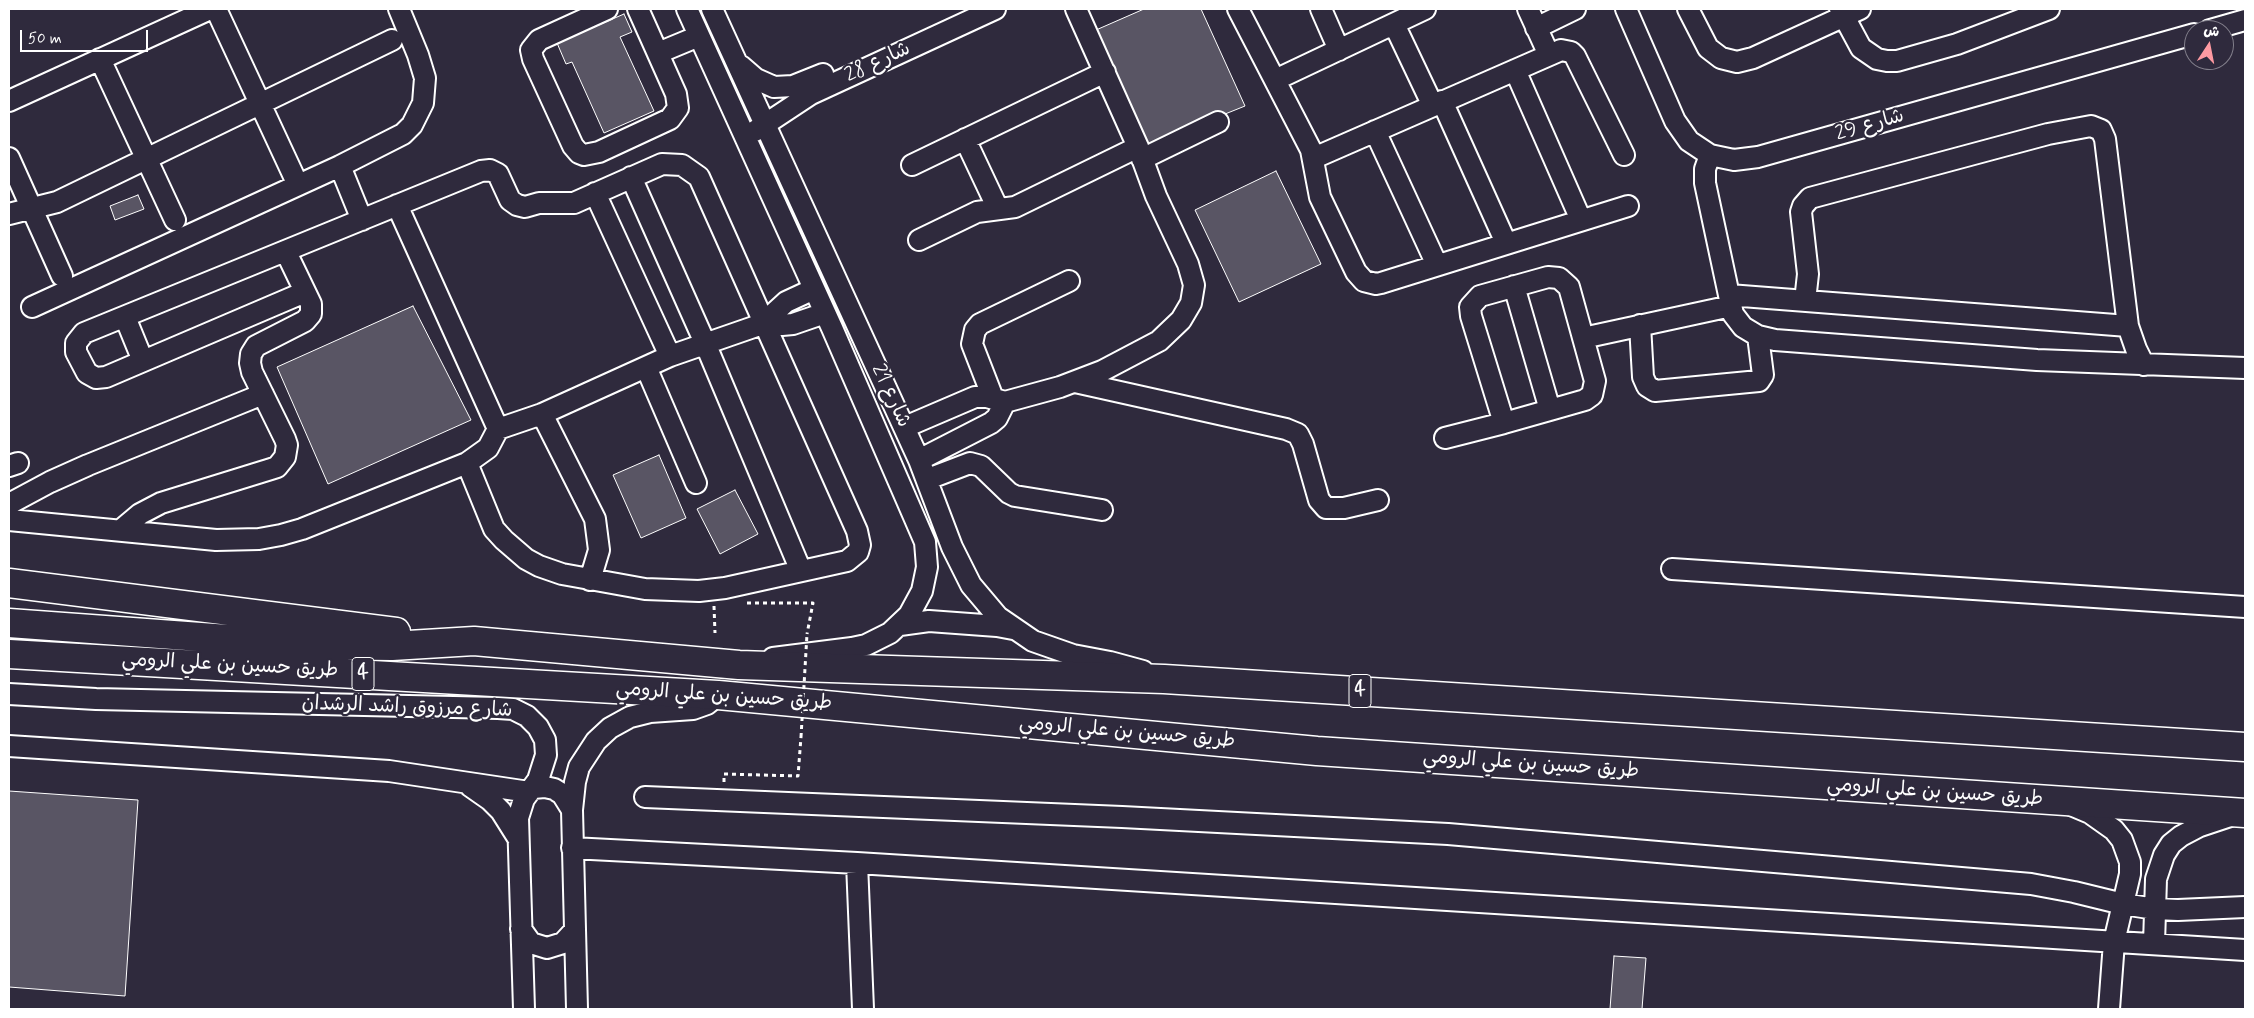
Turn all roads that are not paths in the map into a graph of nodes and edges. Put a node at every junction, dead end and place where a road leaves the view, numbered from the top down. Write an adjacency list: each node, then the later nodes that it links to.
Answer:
1 (210, 9): 28 (street)
2 (216, 9): 34 (street)
3 (398, 9): 48 (street)
4 (608, 9): 26 (street)
5 (638, 9): 26 (street)
6 (687, 9): 22 (street, شارع 21)
7 (712, 9): 29 (street, شارع 21)
8 (966, 9): 29 (street, شارع 28)
9 (995, 9): 37 (street, شارع 28)
10 (1076, 9): 31 (street)
11 (1238, 9): 32 (street)
12 (1321, 9): 25 (street)
13 (1425, 9): 20 (street)
14 (1528, 9): 21 (street)
15 (1575, 9): 21 (street)
16 (1626, 9): 42 (street, شارع 29)
17 (1688, 9): 19 (street)
18 (2045, 10): 19 (street)
19 (1848, 11)
20 (1400, 17): 25 (street); 35 (street)
21 (1536, 28): 27 (street)
22 (699, 36): 26 (street); 39 (street, شارع 21)
23 (2184, 37): 42 (street, شارع 29)
24 (392, 40): 34 (street)
25 (1340, 50): 32 (street)
26 (658, 53)
27 (1549, 54): 30 (street); 43 (street)
28 (100, 59): 33 (street); 45 (street)
29 (736, 62): 37 (street, شارع 21)
30 (1515, 70): 35 (street); 59 (street)
31 (1105, 72): 40 (street); 41 (street)
32 (1275, 80): 46 (street)
33 (9, 101)
34 (260, 103): 45 (street); 50 (street)
35 (1438, 104): 38 (street); 61 (street)
36 (1218, 122): 41 (street)
37 (765, 124): 39 (street, شارع 28); 91 (street, شارع 21)
38 (1375, 131): 46 (street); 63 (street)
39 (746, 138): 67 (street, شارع 21)
40 (965, 139): 47 (street); 55 (street)
41 (1140, 153): 55 (street); 85 (street)
42 (1710, 154): 69 (street)
43 (1624, 155)
44 (9, 158): 54 (street)
45 (146, 158): 54 (street); 57 (street)
46 (1314, 158): 63 (street)
47 (912, 165)
48 (340, 166): 50 (street); 58 (street)
49 (631, 177): 51 (street); 74 (street); 79 (street)
50 (298, 185): 71 (street)
51 (595, 193): 52 (street); 80 (street)
52 (397, 205): 58 (street); 92 (street)
53 (1628, 206): 59 (street)
54 (32, 208): 56 (street); 64 (street)
55 (998, 209): 60 (street)
56 (9, 214)
57 (175, 220)
58 (362, 220): 62 (street)
59 (1581, 220): 61 (street)
60 (919, 240)
61 (1506, 243): 63 (street)
62 (286, 252): 68 (street); 73 (street)
63 (1437, 265)
64 (62, 276)
65 (1069, 281): 87 (street)
66 (1514, 286): 78 (street); 88 (street); 90 (street)
67 (814, 289): 72 (street, شارع 21); 74 (street)
68 (305, 292): 81 (street); 86 (street)
69 (1730, 300): 70 (street); 75 (street); 77 (street)
70 (1805, 301): 76 (street); 76 (street)
71 (32, 306)
72 (825, 313): 74 (street); 102 (street, شارع 21)
73 (125, 317): 81 (street); 81 (street)
74 (767, 322): 79 (street); 106 (street)
75 (1640, 325): 77 (street); 78 (street)
76 (2128, 326): 82 (street)
77 (1758, 336): 82 (street)
78 (1582, 338): 88 (street)
79 (705, 343): 80 (street); 106 (street)
80 (670, 356): 83 (street)
81 (143, 361)
82 (2144, 365): 84 (street)
83 (646, 367): 89 (street); 97 (street)
84 (2245, 368)
85 (1075, 382): 87 (street); 98 (street)
86 (263, 394): 99 (street); 104 (street)
87 (999, 400): 91 (street); 94 (street)
88 (1550, 410): 90 (street)
89 (542, 414): 92 (street); 107 (street)
90 (1504, 422): 93 (street)
91 (905, 427): 94 (street, شارع 21)
92 (498, 429): 95 (street)
93 (1445, 438)
94 (920, 460): 96 (street, شارع 21)
95 (467, 463): 104 (street); 107 (street)
96 (928, 479): 100 (street, شارع 21); 101 (street)
97 (696, 483)
98 (1378, 500)
99 (9, 504)
100 (939, 508): 102 (street); 112 (street, شارع 21)
101 (1102, 510)
102 (917, 519): 111 (street, شارع 21)
103 (9, 520): 104 (street)
104 (121, 530)
105 (1672, 569): 109 (street)
106 (801, 571): 107 (street)
107 (590, 580)
108 (9, 583): 113 (highway)
109 (2245, 607)
110 (9, 623): 113 (highway, طريق حسين بن علي الرومي / 4)
111 (900, 625): 112 (street); 116 (street, شارع 21)
112 (1015, 630): 118 (street, شارع 21)
113 (474, 642): 116 (highway, طريق حسين بن علي الرومي / 4)
114 (9, 654): 115 (highway, طريق حسين بن علي الرومي / 4)
115 (202, 664): 117 (highway); 120 (highway, طريق حسين بن علي الرومي / 4)
116 (739, 665): 118 (highway, طريق حسين بن علي الرومي / 4)
117 (9, 670)
118 (1164, 679): 122 (highway, طريق حسين بن علي الرومي / 4)
119 (9, 694): 124 (street, شارع مرزوق راشد الرشدان)
120 (718, 695): 126 (highway, طريق حسين بن علي الرومي / 4); 127 (street)
121 (9, 746): 123 (street)
122 (2245, 747)
123 (464, 782): 124 (street); 129 (street)
124 (531, 790): 127 (street); 129 (street, شارع مرزوق راشد الرشدان)
125 (645, 796): 132 (street)
126 (2062, 801): 128 (highway, طريق حسين بن علي الرومي / 4); 132 (street)
127 (572, 810): 130 (street)
128 (2244, 813): 134 (street)
129 (518, 838): 135 (street, شارع مرزوق راشد الرشدان)
130 (572, 848): 131 (street); 136 (street)
131 (857, 863): 137 (street); 142 (street)
132 (2123, 904): 134 (street); 137 (street)
133 (2245, 907): 134 (street)
134 (2155, 909): 138 (street)
135 (521, 929): 136 (street); 140 (street, شارع مرزوق راشد الرشدان)
136 (574, 930): 141 (street)
137 (2114, 942): 138 (street); 143 (street)
138 (2154, 944): 139 (street)
139 (2245, 950)
140 (524, 1009)
141 (577, 1009)
142 (863, 1009)
143 (2109, 1009)

